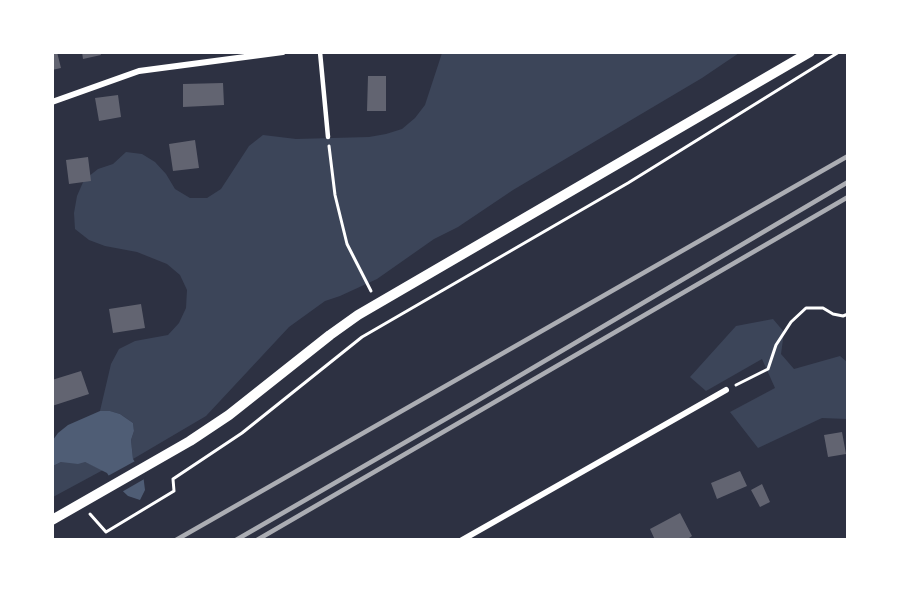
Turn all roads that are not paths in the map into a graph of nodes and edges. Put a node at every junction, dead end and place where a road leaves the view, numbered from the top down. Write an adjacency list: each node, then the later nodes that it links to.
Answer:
1 (283, 52): 4 (street)
2 (320, 52): 5 (lane)
3 (810, 52): 7 (street)
4 (52, 102)
5 (328, 137)
6 (726, 390): 8 (street)
7 (52, 520)
8 (462, 540)

